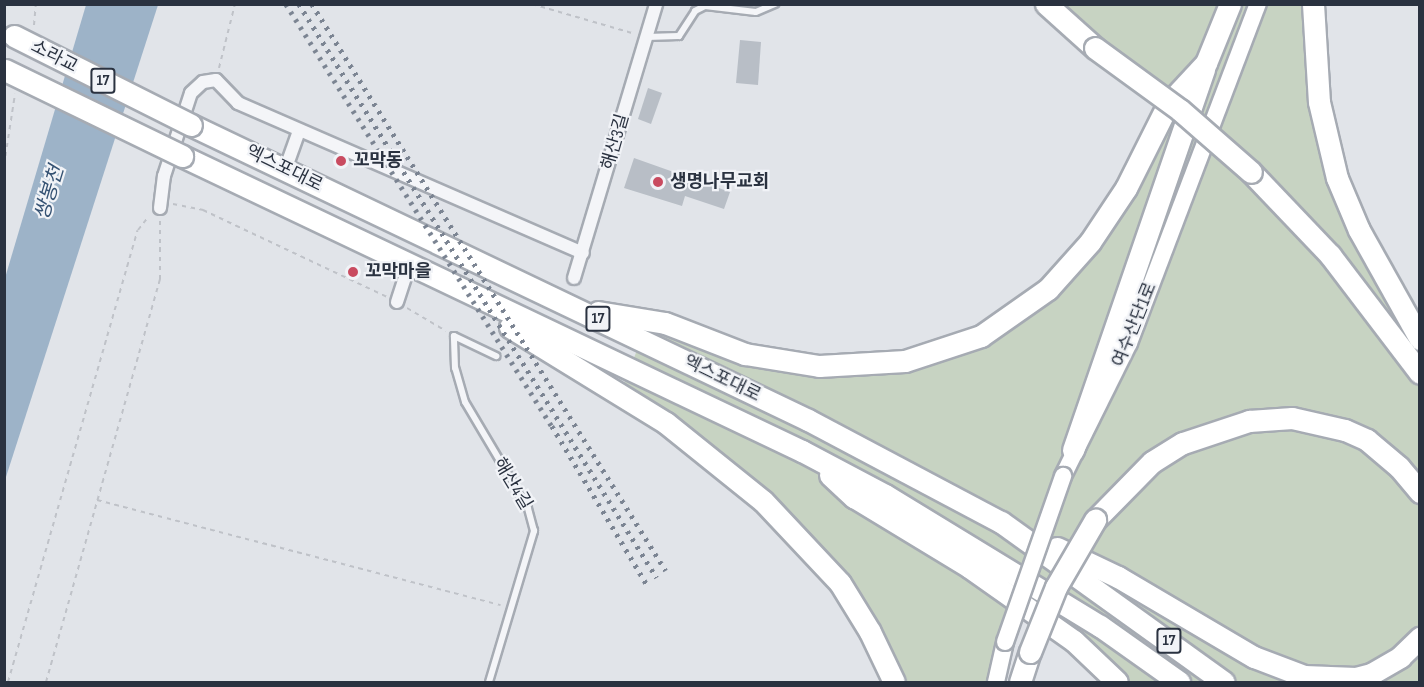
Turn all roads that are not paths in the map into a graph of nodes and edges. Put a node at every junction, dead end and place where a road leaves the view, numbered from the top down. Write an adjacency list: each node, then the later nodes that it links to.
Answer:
1 (656, 4): 8 (street, 해산3길)
2 (775, 4): 8 (lane)
3 (1046, 4): 23 (highway, bridge)
4 (1258, 4): 25 (street, 여수산단1로)
5 (1313, 4): 21 (highway)
6 (1227, 8): 9 (highway)
7 (8, 34): 11 (highway, 소라교 / 17, bridge)
8 (646, 37): 16 (street, 해산3길)
9 (1206, 63): 20 (highway); 25 (highway)
10 (5, 69): 13 (highway, 소라교 / 17, bridge)
11 (191, 125): 14 (highway, 엑스포대로 / 17)
12 (299, 131): 14 (street); 15 (street); 16 (street)
13 (182, 156): 17 (highway, 엑스포대로 / 17)
14 (285, 170): 20 (highway, 엑스포대로 / 17)
15 (160, 208)
16 (583, 253): 18 (street, 해산3길)
17 (409, 266): 19 (street); 26 (highway, 엑스포대로 / 17); 32 (highway)
18 (574, 278)
19 (397, 302)
20 (576, 309): 29 (highway, 엑스포대로 / 17)
21 (1419, 339)
22 (496, 356): 31 (lane, 해산4길)
23 (1419, 373)
24 (1367, 440): 27 (highway); 28 (highway); 34 (highway, bridge)
25 (1073, 450): 33 (street, 여수산단1로, bridge)
26 (802, 452): 35 (highway); 36 (highway, 엑스포대로 / 17)
27 (1419, 478)
28 (1419, 492)
29 (1001, 522): 30 (highway); 37 (highway, 엑스포대로 / 17)
30 (1419, 638)
31 (489, 682)
32 (894, 682)
33 (996, 682)
34 (1020, 682)
35 (1117, 682)
36 (1179, 682)
37 (1224, 682)

